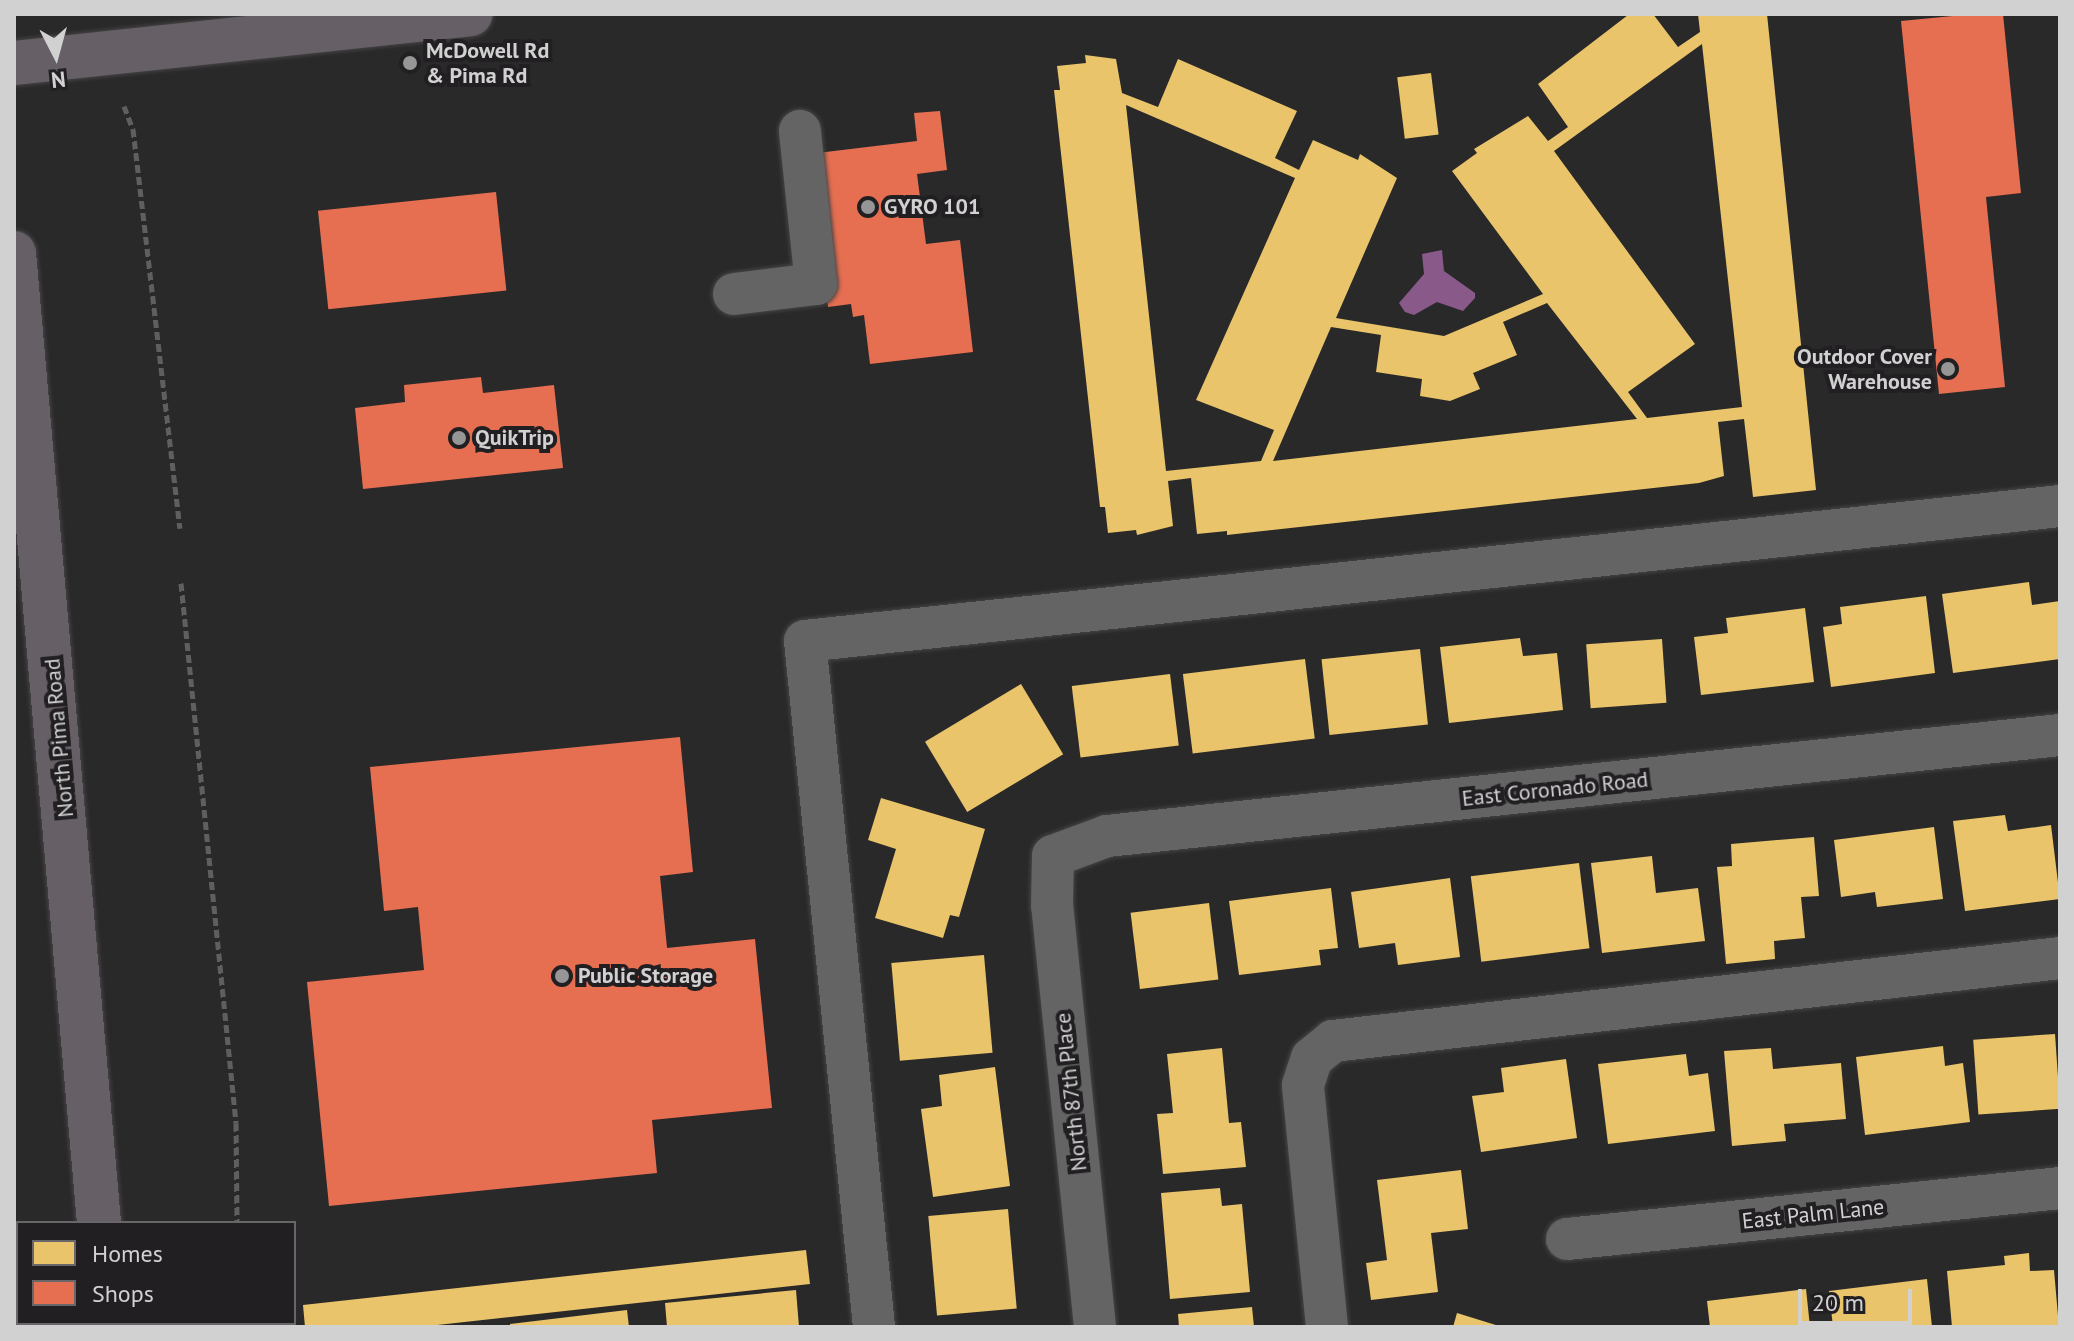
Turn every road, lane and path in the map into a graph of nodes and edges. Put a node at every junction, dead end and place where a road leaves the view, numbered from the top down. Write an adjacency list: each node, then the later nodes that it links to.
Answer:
1 (470, 14): 2 (main road)
2 (14, 63)
3 (124, 106): 8 (path)
4 (800, 131): 6 (street)
5 (14, 253): 14 (main road, North Pima Road)
6 (734, 294)
7 (2060, 506): 17 (street)
8 (180, 528)
9 (181, 583): 15 (path)
10 (2060, 735): 11 (street, East Coronado Road)
11 (1053, 856): 18 (street, North 87th Place)
12 (2060, 958): 19 (street)
13 (2060, 1188): 16 (street, East Palm Lane)
14 (99, 1221)
15 (237, 1221)
16 (1567, 1239)
17 (874, 1327)
18 (1095, 1327)
19 (1327, 1327)

